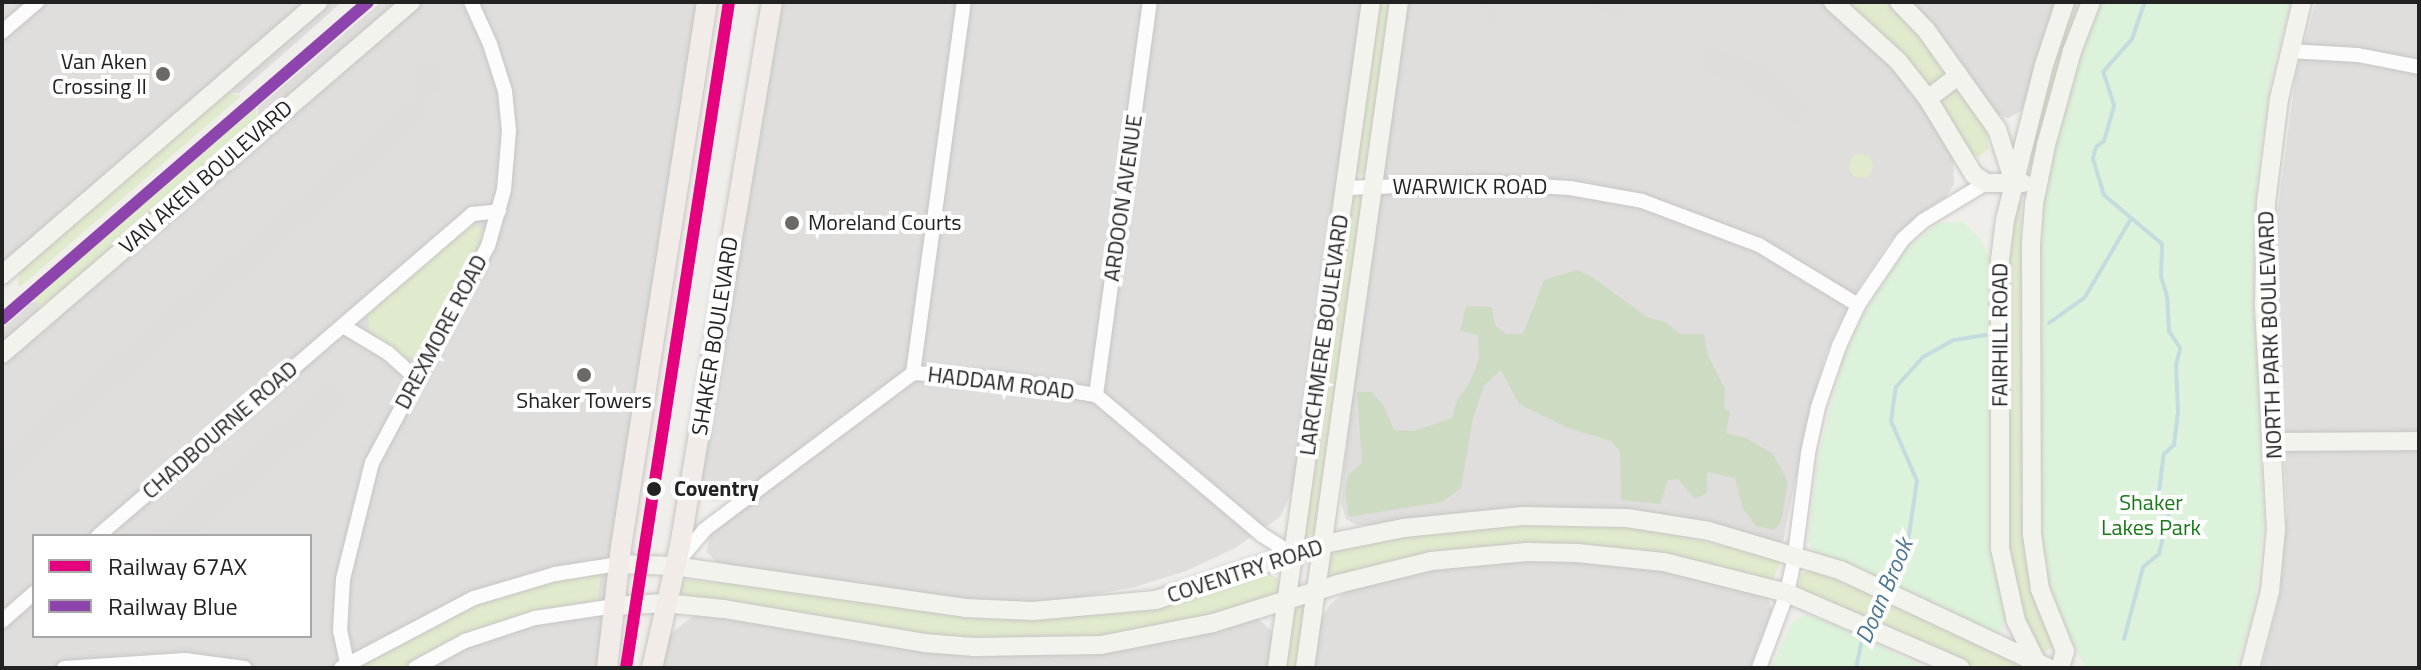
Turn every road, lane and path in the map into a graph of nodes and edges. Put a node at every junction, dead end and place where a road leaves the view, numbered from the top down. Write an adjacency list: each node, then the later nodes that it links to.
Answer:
1 (37, 2): 16 (street)
2 (318, 2): 27 (main road)
3 (411, 2): 30 (main road, VAN AKEN BOULEVARD)
4 (471, 2): 26 (street, DREXMORE ROAD)
5 (707, 2): 40 (main road)
6 (772, 2): 41 (main road, SHAKER BOULEVARD)
7 (964, 2): 31 (street)
8 (1150, 2): 33 (street, ARDOON AVENUE)
9 (1371, 2): 25 (main road, LARCHMERE BOULEVARD)
10 (1399, 2): 24 (main road, LARCHMERE BOULEVARD)
11 (1833, 2): 20 (main road)
12 (1899, 2): 19 (main road)
13 (2065, 2): 21 (main road, FAIRHILL ROAD)
14 (2091, 2): 23 (main road, FAIRHILL ROAD)
15 (2302, 2): 17 (main road, NORTH PARK BOULEVARD)
16 (2, 32)
17 (2289, 51): 18 (street); 35 (main road, NORTH PARK BOULEVARD)
18 (2419, 67)
19 (1959, 75): 20 (main road); 21 (main road)
20 (1928, 99): 22 (main road)
21 (2014, 182): 22 (main road); 23 (main road); 50 (main road, FAIRHILL ROAD)
22 (1986, 183): 28 (street)
23 (2037, 184): 60 (main road, FAIRHILL ROAD)
24 (1371, 187): 25 (street, WARWICK ROAD); 28 (street, WARWICK ROAD); 37 (main road, LARCHMERE BOULEVARD)
25 (1345, 188): 38 (main road, LARCHMERE BOULEVARD)
26 (499, 211): 29 (street, CHADBOURNE ROAD); 32 (street, DREXMORE ROAD)
27 (2, 275)
28 (1858, 305): 39 (street)
29 (343, 326): 32 (street); 36 (street, CHADBOURNE ROAD)
30 (2, 354)
31 (913, 373): 33 (street, HADDAM ROAD); 41 (street, HADDAM ROAD)
32 (417, 379): 49 (street, DREXMORE ROAD)
33 (1096, 395): 38 (street, HADDAM ROAD)
34 (2419, 441): 35 (main road)
35 (2272, 442): 61 (main road, NORTH PARK BOULEVARD)
36 (100, 534)
37 (1324, 544): 38 (main road, COVENTRY ROAD); 39 (main road, COVENTRY ROAD); 42 (main road, LARCHMERE BOULEVARD)
38 (1292, 554): 41 (main road, COVENTRY ROAD); 45 (main road, LARCHMERE BOULEVARD)
39 (1795, 555): 43 (street); 50 (main road, COVENTRY ROAD)
40 (619, 564): 41 (main road, COVENTRY ROAD); 47 (main road); 49 (street, COVENTRY ROAD)
41 (674, 566): 46 (main road, SHAKER BOULEVARD)
42 (1316, 590): 43 (main road, COVENTRY ROAD); 45 (main road, COVENTRY ROAD); 57 (main road, LARCHMERE BOULEVARD)
43 (1787, 593): 58 (street); 59 (main road, COVENTRY ROAD)
44 (32, 595): 48 (street)
45 (1286, 601): 46 (main road, COVENTRY ROAD); 56 (main road, LARCHMERE BOULEVARD)
46 (664, 603): 47 (main road, COVENTRY ROAD); 55 (main road, SHAKER BOULEVARD)
47 (615, 606): 53 (street, COVENTRY ROAD); 54 (main road)
48 (2, 621)
49 (345, 666)
50 (2041, 666)
51 (64, 668): 52 (street)
52 (244, 668)
53 (415, 668)
54 (607, 668)
55 (652, 668)
56 (1277, 668)
57 (1305, 668)
58 (1759, 668)
59 (1960, 668)
60 (2060, 668)
61 (2250, 668)

